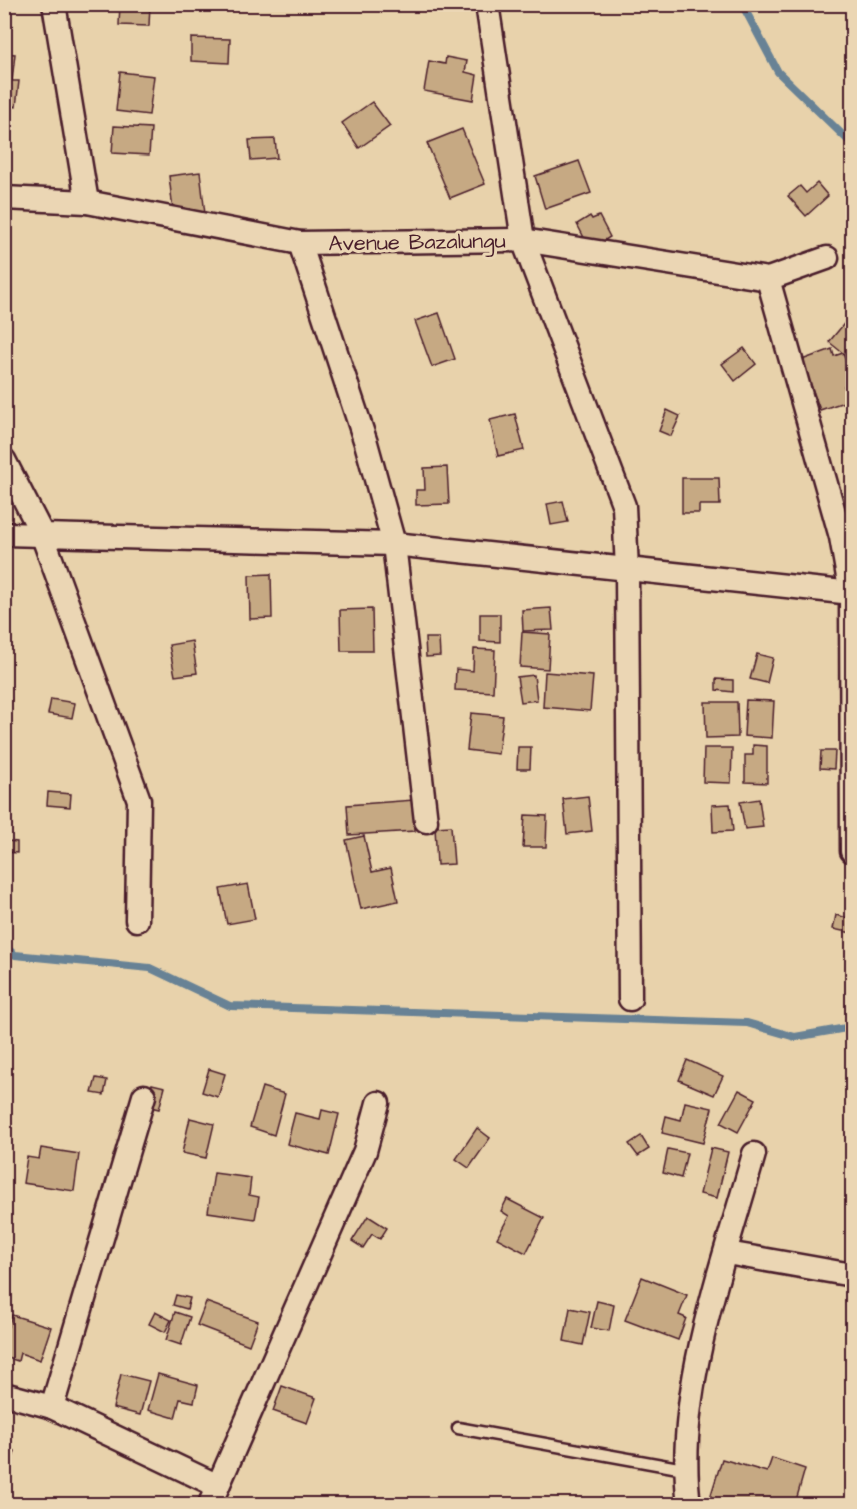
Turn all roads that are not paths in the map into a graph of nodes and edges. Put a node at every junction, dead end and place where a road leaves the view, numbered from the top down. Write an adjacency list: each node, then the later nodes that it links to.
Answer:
1 (54, 4): 4 (street)
2 (487, 4): 5 (street)
3 (4, 198): 4 (street, Avenue Bazalungu)
4 (87, 202): 6 (street, Avenue Bazalungu)
5 (523, 240): 6 (street, Avenue Bazalungu); 8 (street, Avenue Bazalungu); 13 (street)
6 (300, 243): 12 (street)
7 (827, 258): 8 (street, Avenue Bazalungu)
8 (768, 279): 14 (street)
9 (4, 460): 11 (street)
10 (4, 534): 11 (street)
11 (42, 534): 12 (street); 17 (street)
12 (394, 544): 13 (street); 15 (street)
13 (627, 570): 14 (street); 18 (street)
14 (851, 594): 16 (street)
15 (426, 821)
16 (852, 851)
17 (137, 920)
18 (630, 999)
19 (144, 1096): 25 (street)
20 (378, 1102): 28 (street)
21 (754, 1154): 22 (street)
22 (727, 1253): 23 (street); 27 (street)
23 (852, 1275)
24 (4, 1394): 25 (street)
25 (52, 1407): 28 (street)
26 (458, 1428): 27 (lane)
27 (684, 1469): 29 (street)
28 (214, 1495)
29 (688, 1504)

